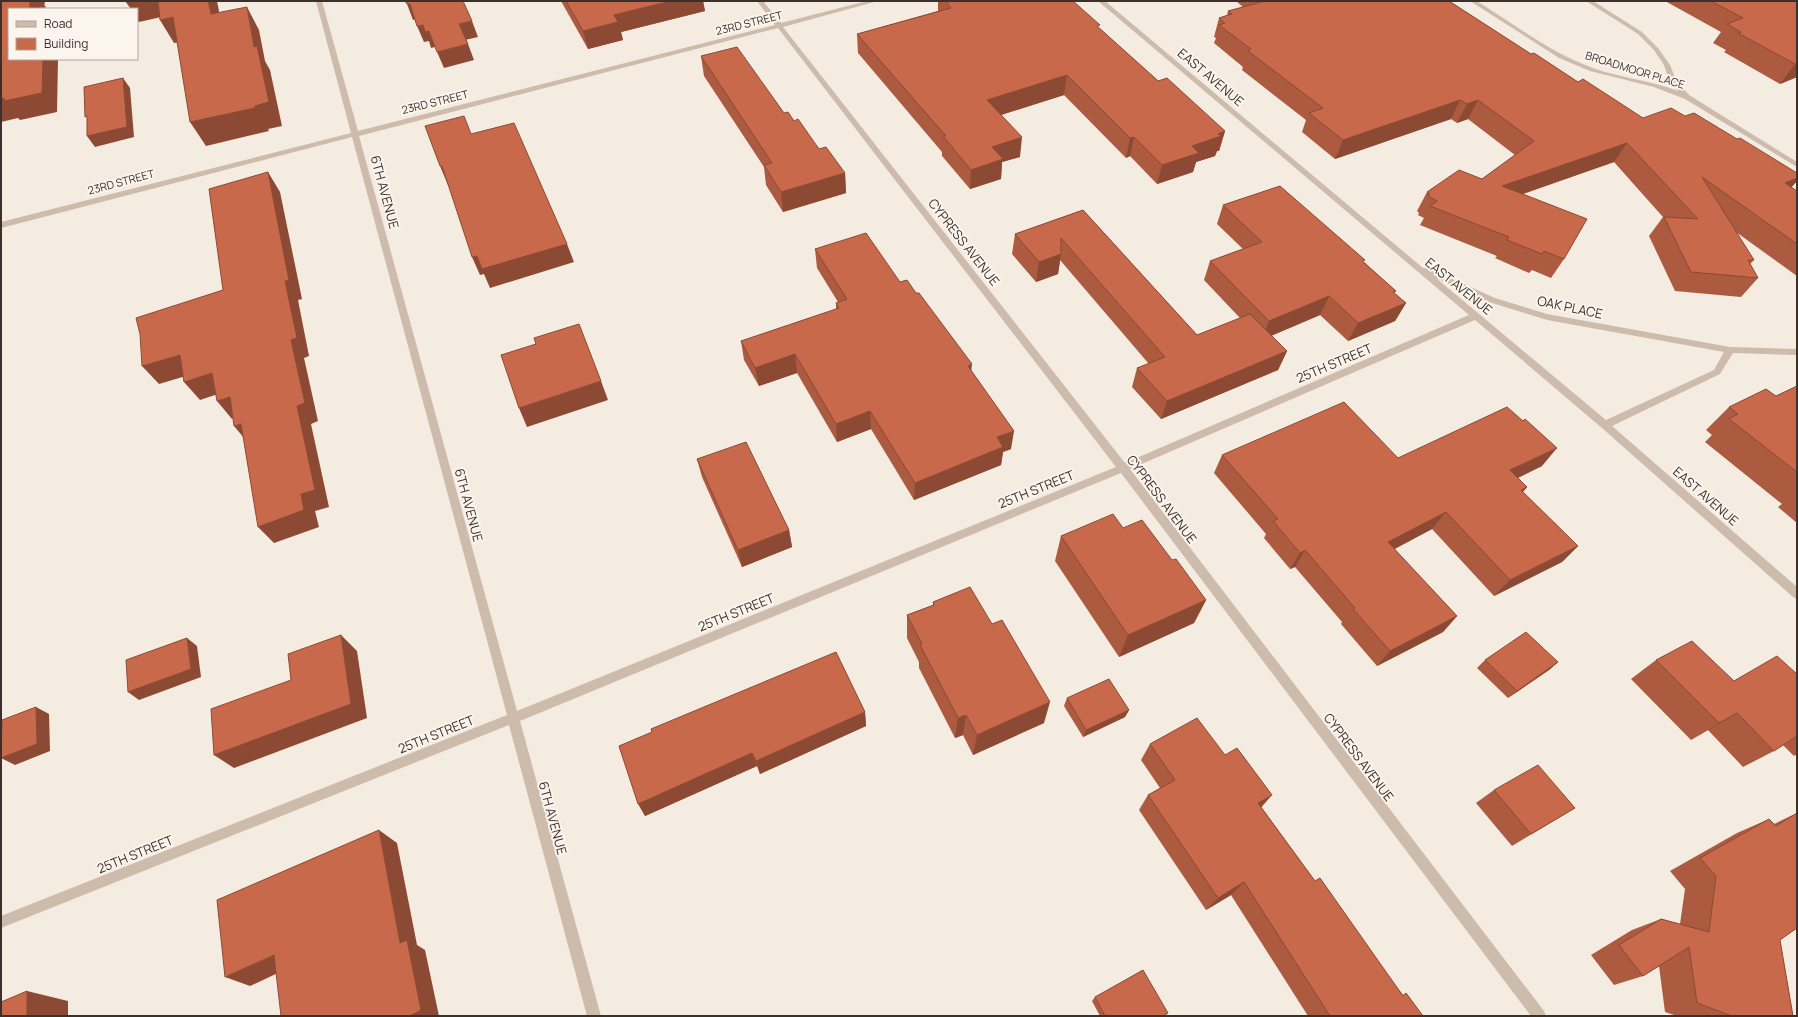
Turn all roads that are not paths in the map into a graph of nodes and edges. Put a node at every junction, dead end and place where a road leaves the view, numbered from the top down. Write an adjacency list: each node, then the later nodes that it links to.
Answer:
1 (319, 1): 9 (street, 6TH AVENUE)
2 (760, 1): 7 (street, CYPRESS AVENUE)
3 (875, 1): 7 (street, 23RD STREET)
4 (1101, 1): 12 (street, EAST AVENUE)
5 (1473, 1): 8 (street, BROADMOOR PLACE)
6 (1589, 1): 8 (street, BROADMOOR PLACE)
7 (781, 26): 9 (street, 23RD STREET); 17 (street, CYPRESS AVENUE)
8 (1688, 97): 10 (street, BROADMOOR PLACE)
9 (355, 133): 11 (street, 23RD STREET); 19 (street, 6TH AVENUE)
10 (1797, 165)
11 (1, 225)
12 (1413, 265): 13 (street, EAST AVENUE); 14 (street, OAK PLACE)
13 (1476, 316): 16 (street, EAST AVENUE); 17 (street, 25TH STREET)
14 (1730, 350): 15 (street, OAK PLACE); 16 (street)
15 (1797, 352)
16 (1605, 425): 18 (street, EAST AVENUE)
17 (1123, 468): 19 (street, 25TH STREET); 22 (street, CYPRESS AVENUE)
18 (1797, 594)
19 (513, 718): 20 (street, 25TH STREET); 21 (street, 6TH AVENUE)
20 (1, 922)
21 (594, 1016)
22 (1539, 1016)

